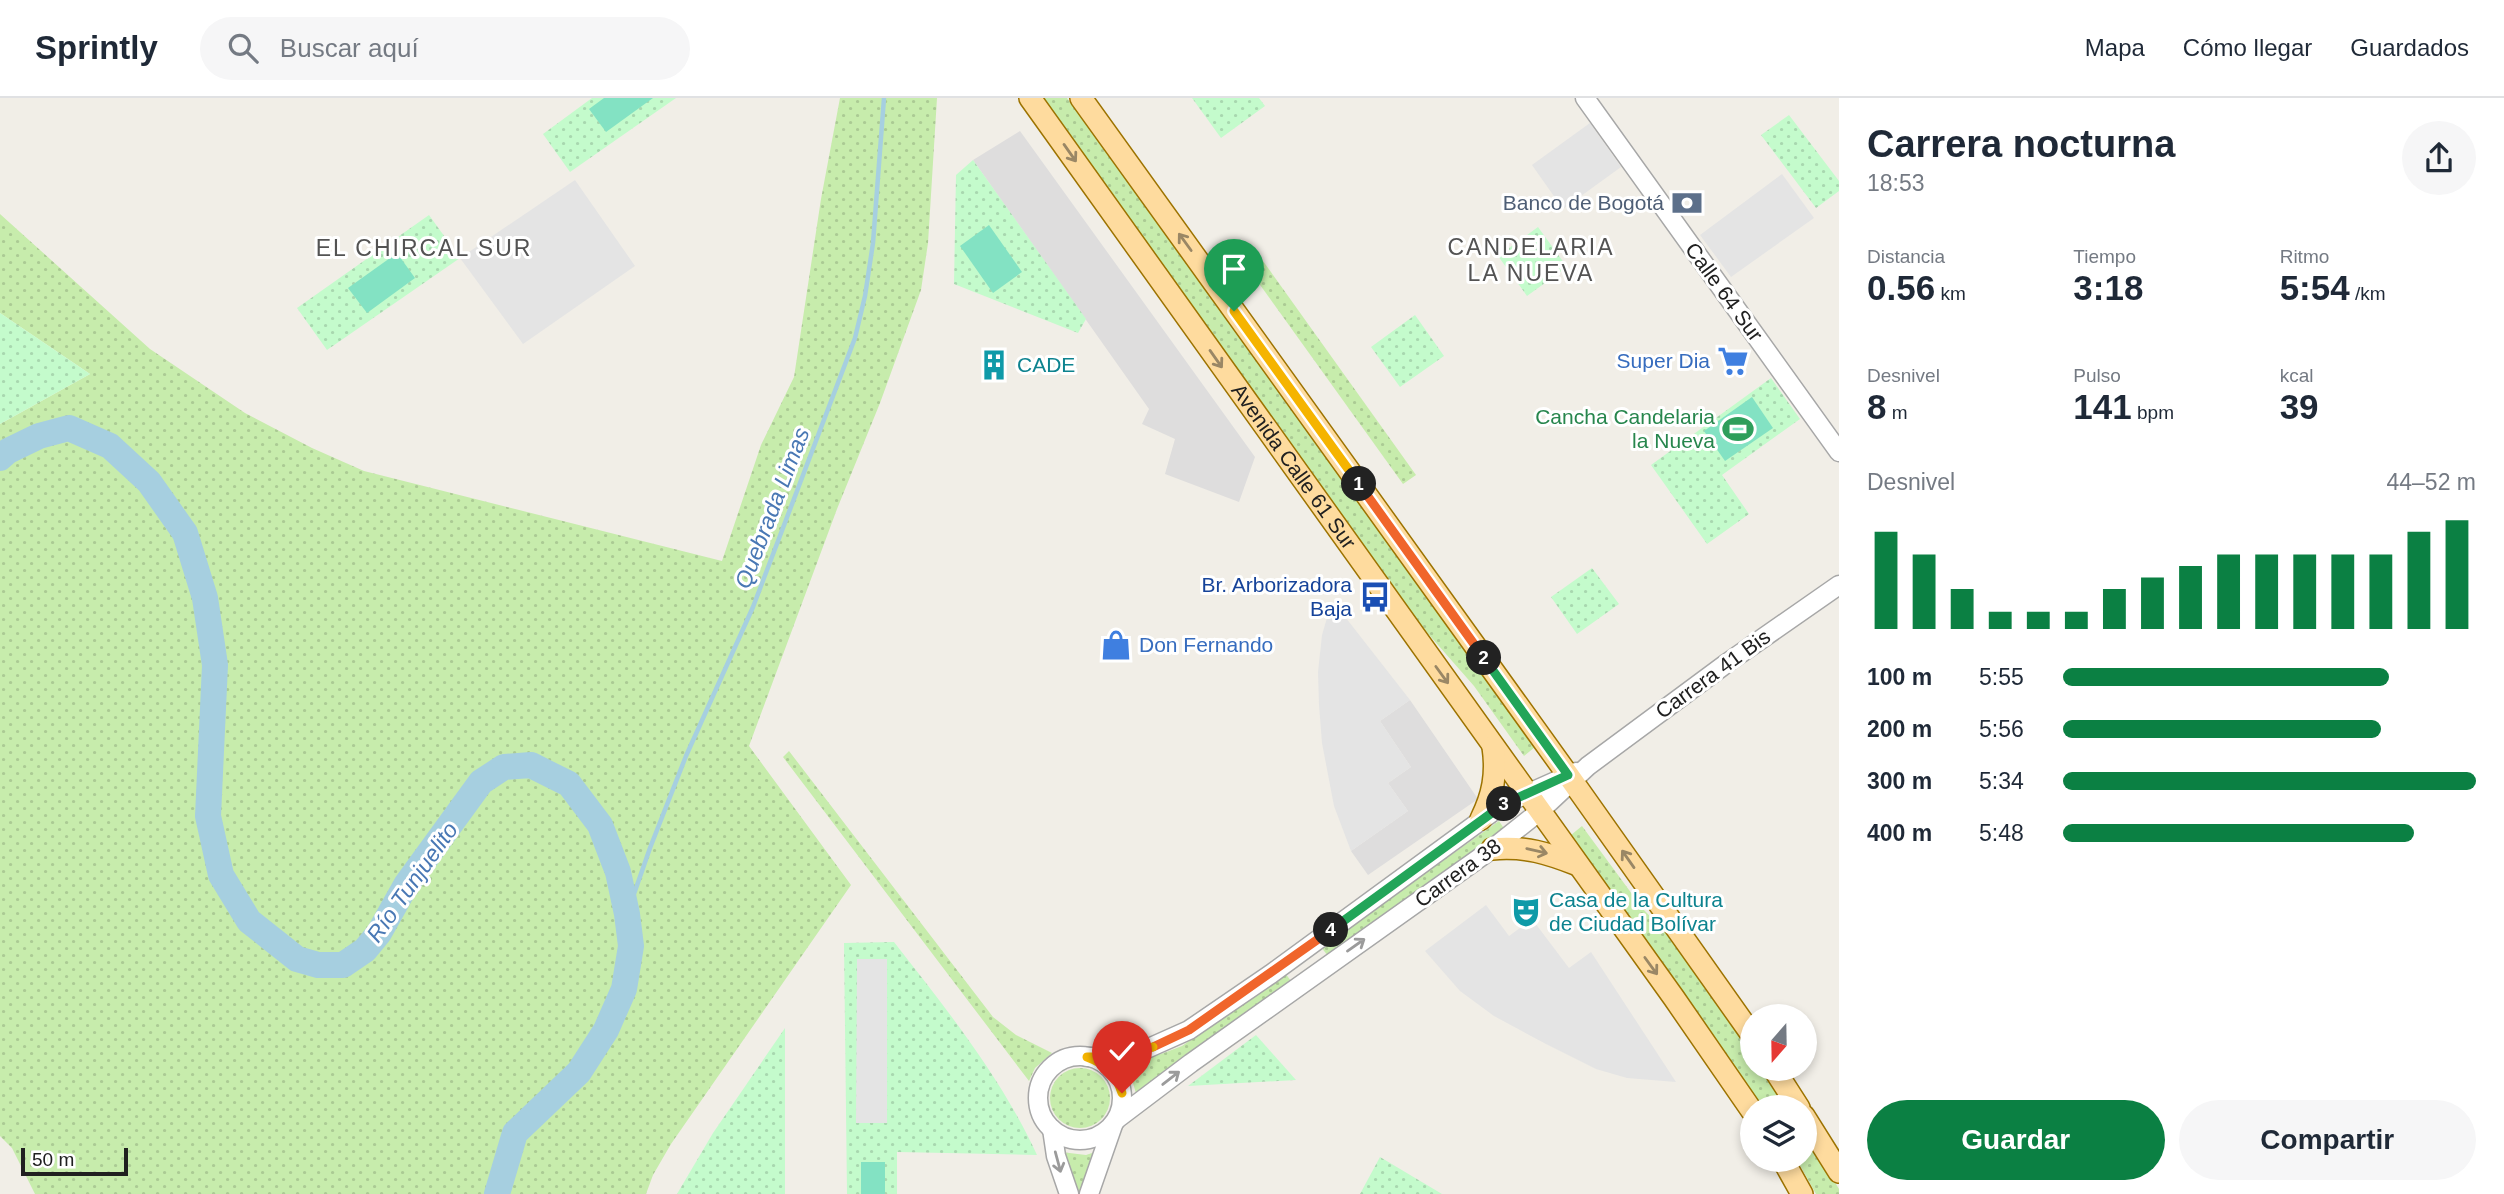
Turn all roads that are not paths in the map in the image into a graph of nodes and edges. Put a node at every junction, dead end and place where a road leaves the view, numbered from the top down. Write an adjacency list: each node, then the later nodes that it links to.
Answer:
1 (1030, 98): 6 (main road, Avenida Calle 61 Sur, one-way to 6)
2 (1081, 98): 8 (main road, Avenida Calle 61 Sur, one-way to 2)
3 (1585, 98): 4 (street, Calle 64 Sur)
4 (1839, 452)
5 (1839, 585): 7 (street, Carrera 41 Bis)
6 (1492, 745): 9 (main road, Avenida Calle 61 Sur); 11 (main road)
7 (1588, 766): 8 (street, Carrera 38)
8 (1570, 778): 9 (street, Carrera 38); 10 (street, Carrera 38); 14 (main road, Avenida Calle 61 Sur, one-way to 8)
9 (1527, 793): 10 (main road, Avenida Calle 61 Sur); 11 (street, Carrera 38)
10 (1540, 811): 12 (street, Carrera 38); 13 (main road, Avenida Calle 61 Sur)
11 (1481, 819): 15 (street, Carrera 38)
12 (1492, 849): 13 (main road, one-way to 13); 17 (street, Carrera 38, one-way to 12)
13 (1580, 866): 16 (main road, Avenida Calle 61 Sur, one-way to 16)
14 (1740, 1018)
15 (1087, 1057): 17 (street); 18 (street)
16 (1741, 1095)
17 (1115, 1122): 18 (street); 23 (street)
18 (1052, 1129): 22 (street, one-way to 22)
19 (1817, 1137): 21 (main road)
20 (1790, 1172): 24 (main road)
21 (1839, 1172)
22 (1069, 1194)
23 (1089, 1194)
24 (1802, 1194)

